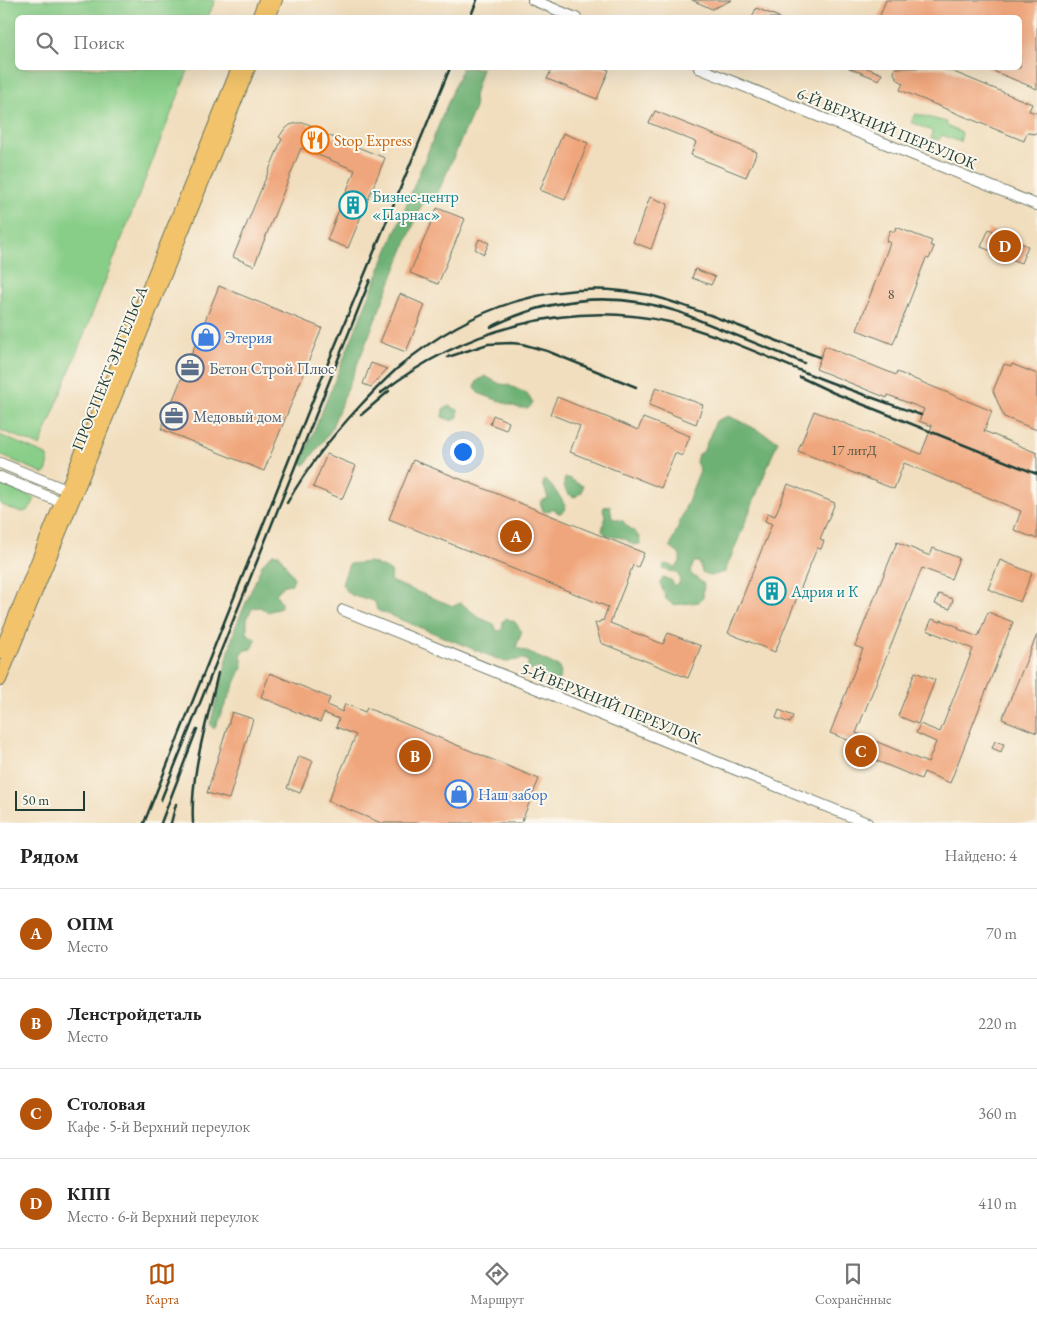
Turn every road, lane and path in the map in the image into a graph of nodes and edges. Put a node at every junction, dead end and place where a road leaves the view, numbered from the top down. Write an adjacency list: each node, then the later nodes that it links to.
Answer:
1 (265, 0): 4 (main road)
2 (276, 0): 5 (main road)
3 (533, 0): 6 (street)
4 (259, 15)
5 (270, 15)
6 (569, 15)
7 (237, 70): 13 (main road, ПРОСПЕКТ ЭНГЕЛЬСА)
8 (248, 70): 13 (main road, ПРОСПЕКТ ЭНГЕЛЬСА)
9 (704, 70): 10 (street, 6-Й ВЕРХНИЙ ПЕРЕУЛОК)
10 (1037, 206)
11 (0, 463): 13 (street)
12 (0, 477): 13 (street)
13 (67, 497): 15 (main road, ПРОСПЕКТ ЭНГЕЛЬСА); 16 (main road, ПРОСПЕКТ ЭНГЕЛЬСА)
14 (343, 610): 17 (street, 5-Й ВЕРХНИЙ ПЕРЕУЛОК)
15 (0, 652)
16 (0, 680)
17 (867, 823)

